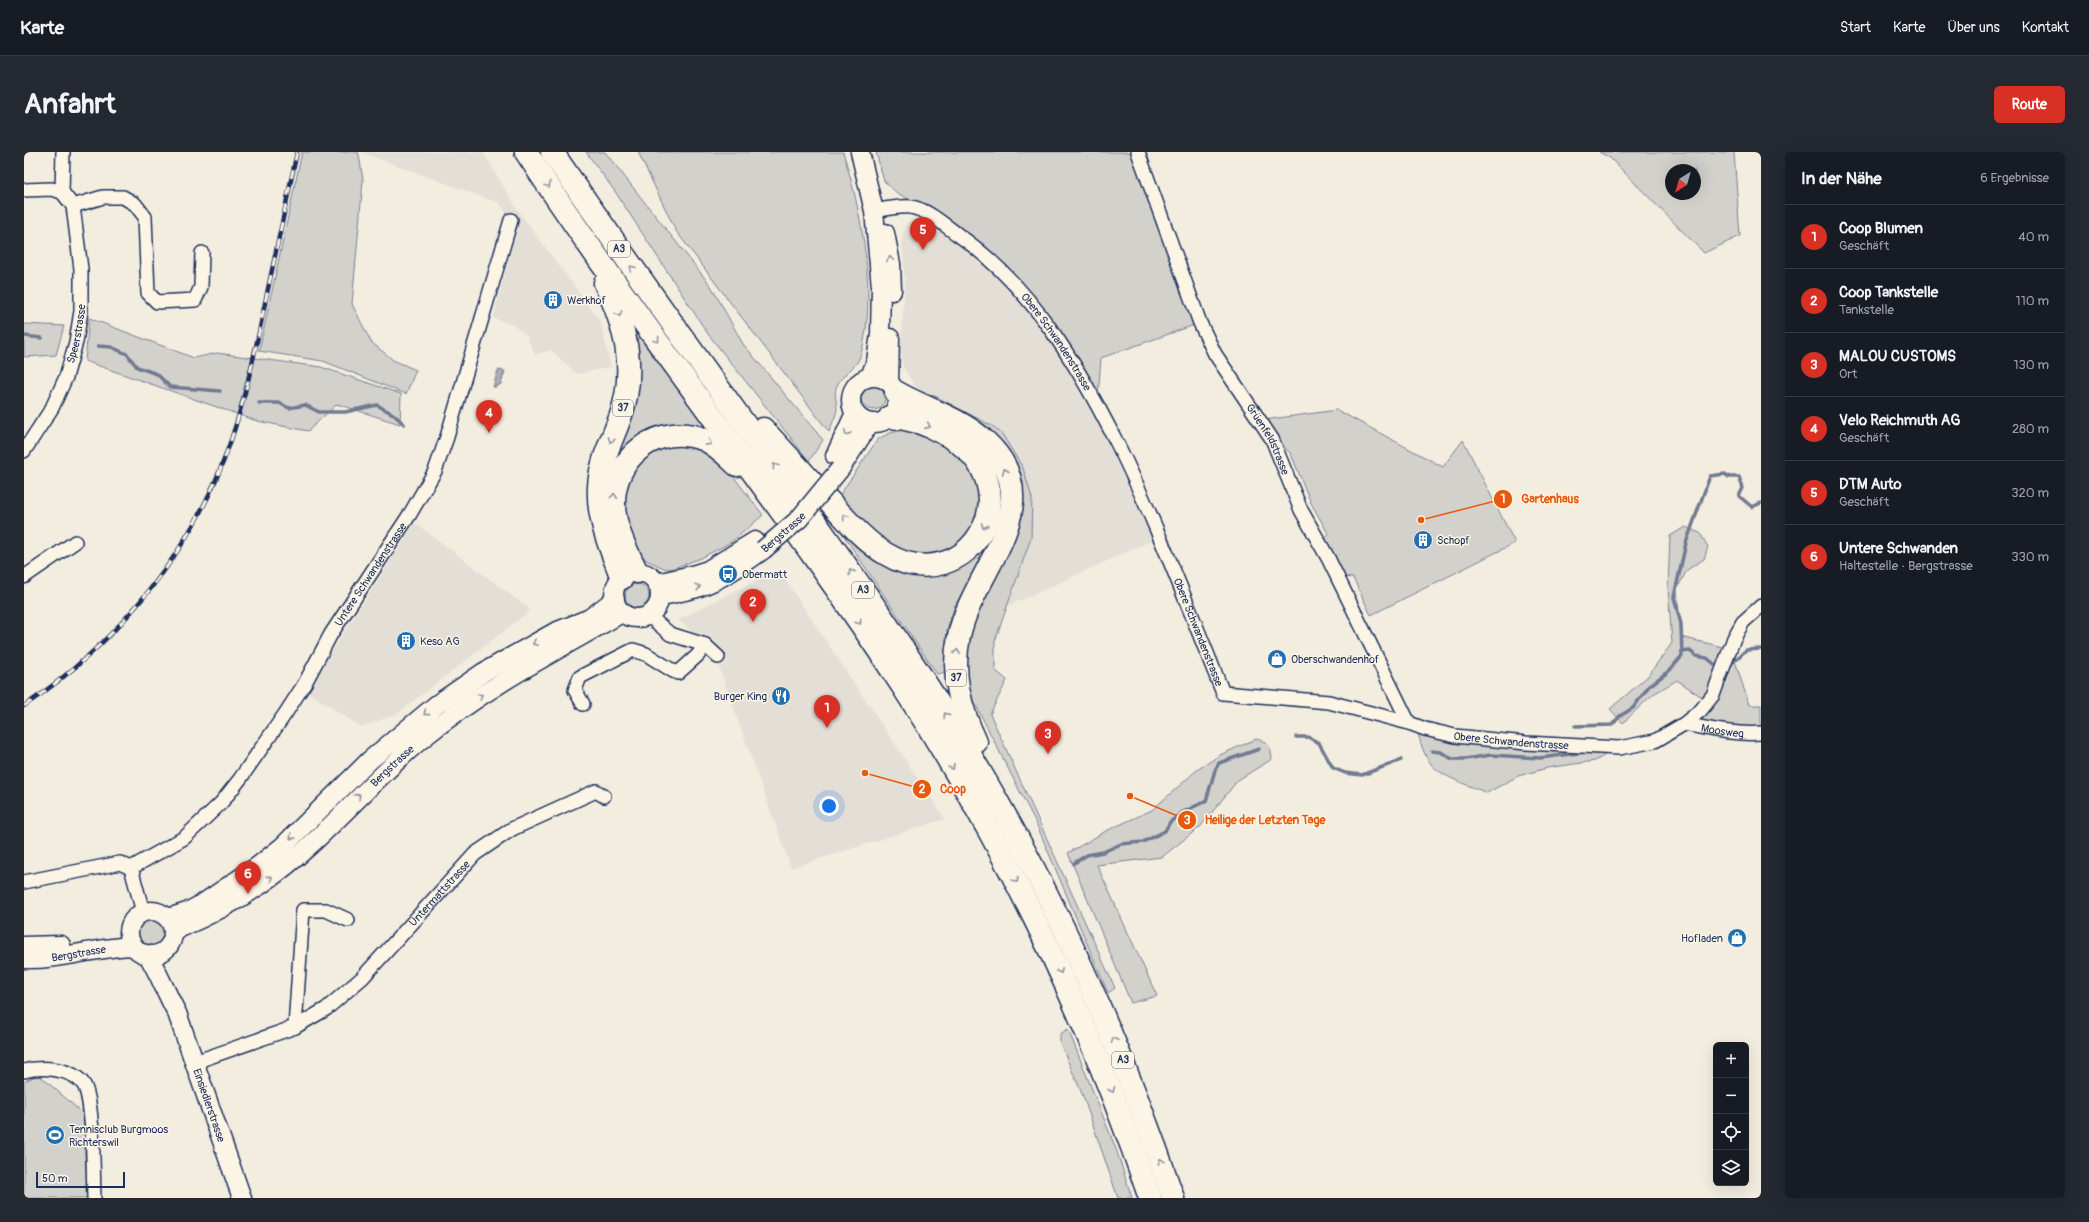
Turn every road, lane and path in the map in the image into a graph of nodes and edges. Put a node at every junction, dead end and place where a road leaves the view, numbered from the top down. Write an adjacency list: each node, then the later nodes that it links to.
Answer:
1 (63, 152): 7 (street)
2 (526, 152): 11 (highway, A3, one-way to 11)
3 (552, 152): 13 (highway, A3, one-way to 3)
4 (860, 152): 9 (main road, Bergstrasse)
5 (1138, 152): 29 (street, Grüenfeldstrasse)
6 (24, 190): 7 (street)
7 (62, 192): 8 (street)
8 (73, 206): 12 (street); 17 (street, Speerstrasse)
9 (874, 211): 14 (main road, Bergstrasse); 15 (main road, Bergstrasse, one-way to 9); 29 (street, Obere Schwandenstrasse)
10 (511, 220): 34 (street, Untere Schwandenstrasse)
11 (586, 240): 18 (highway, A3, one-way to 18); 20 (highway, 37, one-way to 20)
12 (202, 253)
13 (687, 345): 16 (highway, one-way to 13); 33 (highway, A3, one-way to 13)
14 (870, 377): 15 (main road); 16 (main road)
15 (892, 387): 16 (main road, Bergstrasse); 33 (highway, 37, one-way to 15)
16 (872, 418): 22 (main road, Bergstrasse, bridge)
17 (24, 451)
18 (772, 499): 20 (highway, one-way to 18); 49 (highway, A3, one-way to 49)
19 (75, 542): 21 (street)
20 (630, 575): 22 (main road); 23 (main road)
21 (24, 577)
22 (659, 590): 25 (main road)
23 (618, 606): 25 (main road); 39 (main road, Bergstrasse)
24 (1761, 606): 30 (street, Obere Schwandenstrasse)
25 (649, 616): 26 (street)
26 (705, 645): 27 (street); 28 (street)
27 (718, 657)
28 (583, 704)
29 (1409, 723): 30 (street, Obere Schwandenstrasse)
30 (1684, 724): 31 (street, Moosweg)
31 (1761, 733)
32 (604, 796): 44 (street, Untermattstrasse)
33 (1022, 845): 50 (highway, A3, one-way to 33)
34 (131, 868): 35 (street); 36 (street)
35 (24, 882)
36 (143, 912): 38 (main road, Bergstrasse); 39 (main road)
37 (348, 920): 44 (street)
38 (130, 928): 40 (main road, Bergstrasse); 41 (main road)
39 (170, 933): 41 (main road, Bergstrasse); 43 (main road, Einsiedlerstrasse)
40 (24, 946)
41 (140, 950): 42 (main road, Bergstrasse); 43 (main road, Einsiedlerstrasse)
42 (24, 959)
43 (177, 1013): 45 (main road, Einsiedlerstrasse)
44 (294, 1026): 45 (street, Untermattstrasse)
45 (195, 1062): 48 (main road, Einsiedlerstrasse)
46 (24, 1071): 47 (street)
47 (94, 1198)
48 (242, 1198)
49 (1150, 1198)
50 (1173, 1198)

